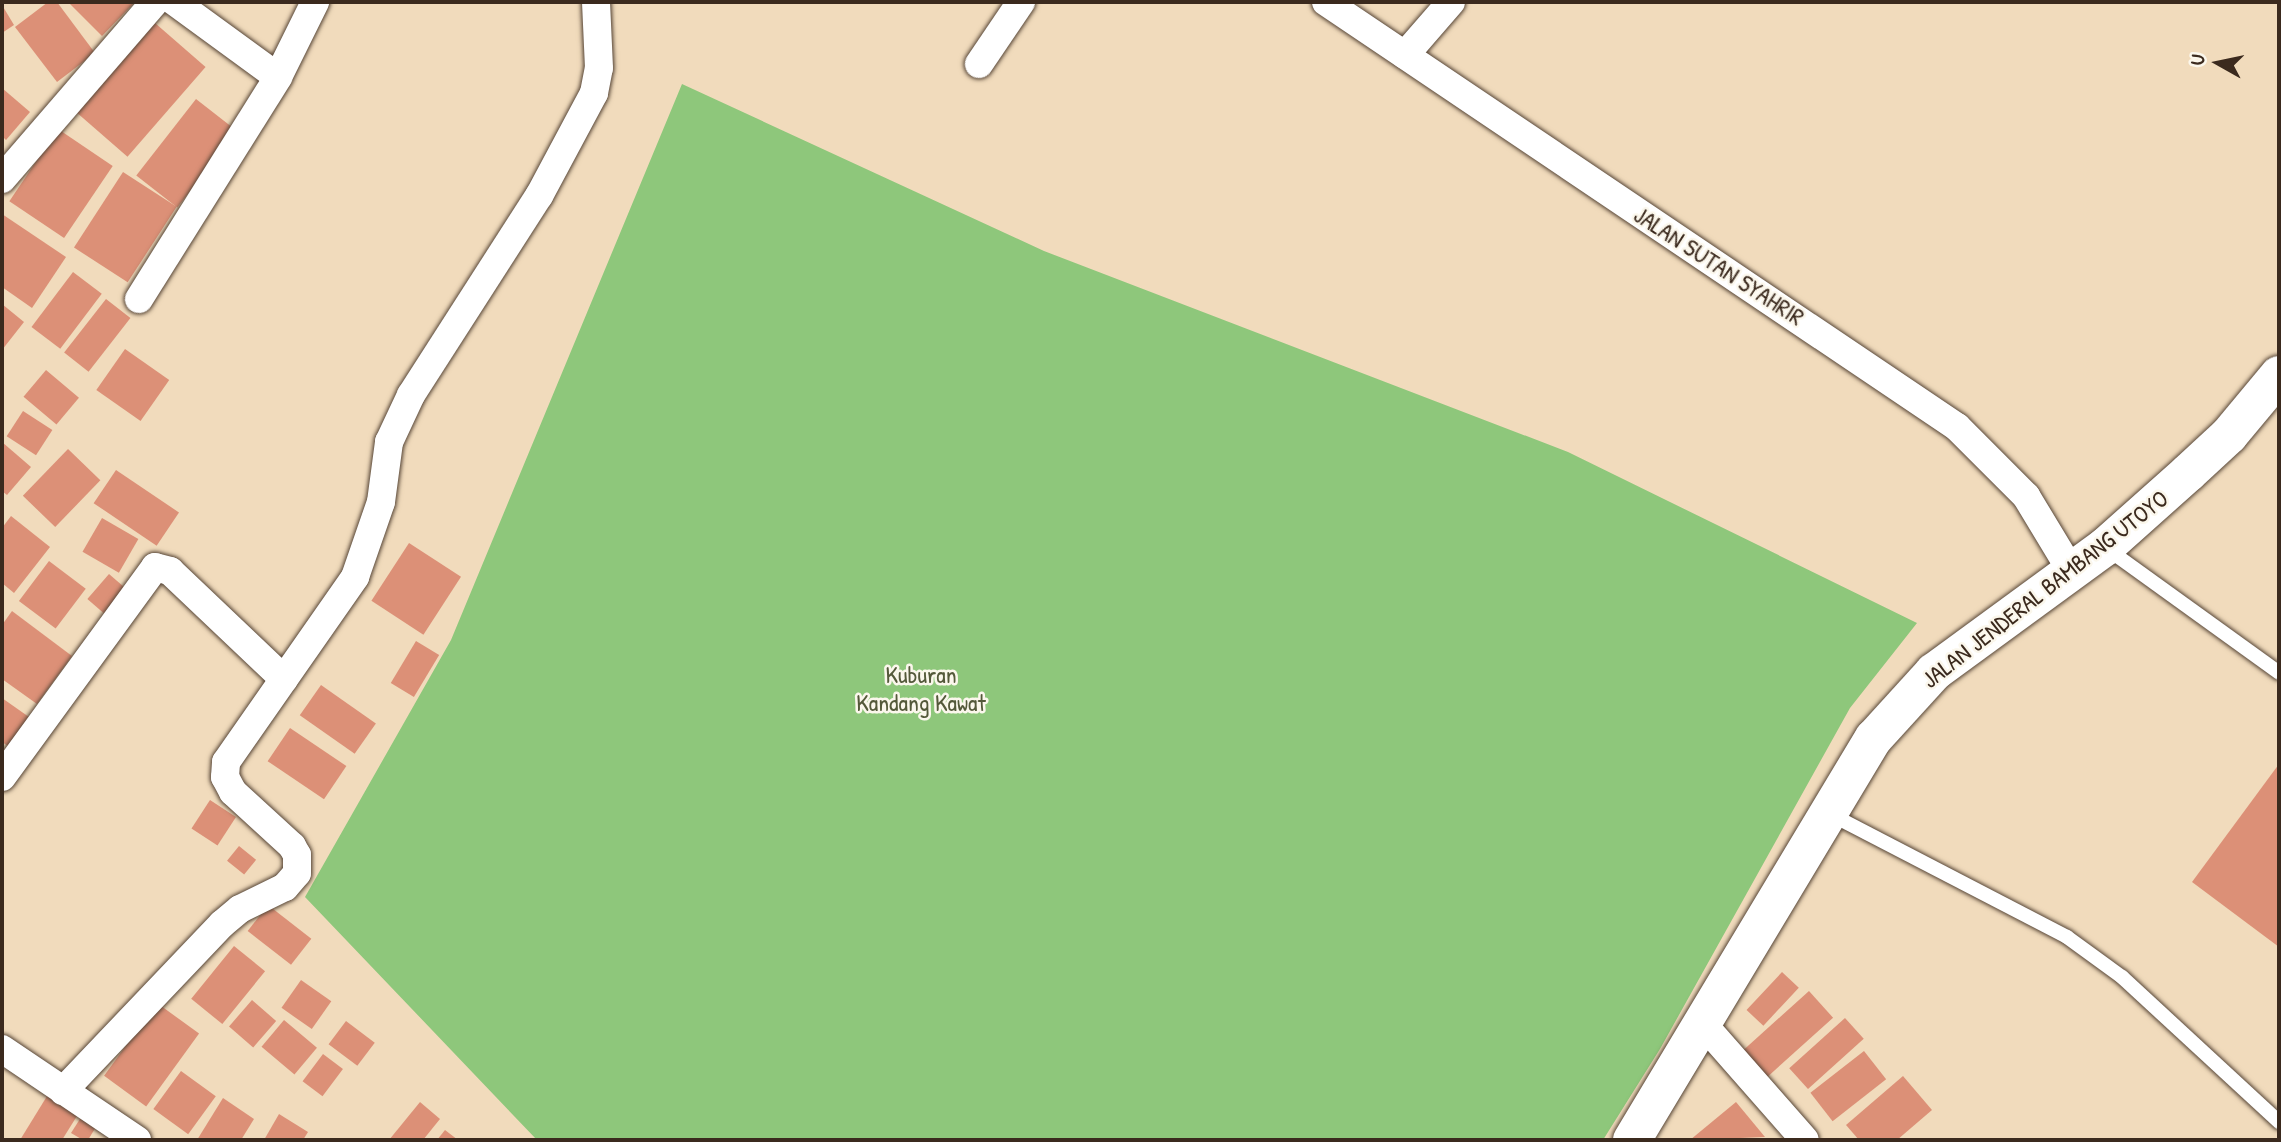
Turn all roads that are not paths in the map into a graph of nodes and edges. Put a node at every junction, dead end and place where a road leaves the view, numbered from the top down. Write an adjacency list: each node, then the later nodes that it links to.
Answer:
1 (155, 2): 11 (street)
2 (175, 2): 10 (street)
3 (314, 2): 10 (street)
4 (596, 2): 17 (street)
5 (1021, 2): 9 (street)
6 (1326, 2): 8 (street, JALAN SUTAN SYAHRIR)
7 (1451, 2): 8 (street)
8 (1405, 55): 15 (street, JALAN SUTAN SYAHRIR)
9 (979, 64)
10 (278, 76): 12 (street)
11 (2, 179)
12 (139, 299)
13 (2279, 374): 14 (street, JALAN JENDERAL BAMBANG UTOYO)
14 (2105, 547): 15 (street, JALAN JENDERAL BAMBANG UTOYO); 16 (lane)
15 (2072, 572): 19 (street, JALAN JENDERAL BAMBANG UTOYO)
16 (2279, 673)
17 (284, 679): 18 (street); 22 (street)
18 (2, 776)
19 (1825, 812): 20 (street, JALAN JENDERAL BAMBANG UTOYO); 23 (lane)
20 (1703, 1024): 25 (street, JALAN JENDERAL BAMBANG UTOYO); 26 (street)
21 (2, 1049): 22 (street)
22 (64, 1091): 24 (street)
23 (2279, 1122)
24 (137, 1140)
25 (1632, 1140)
26 (1805, 1140)

